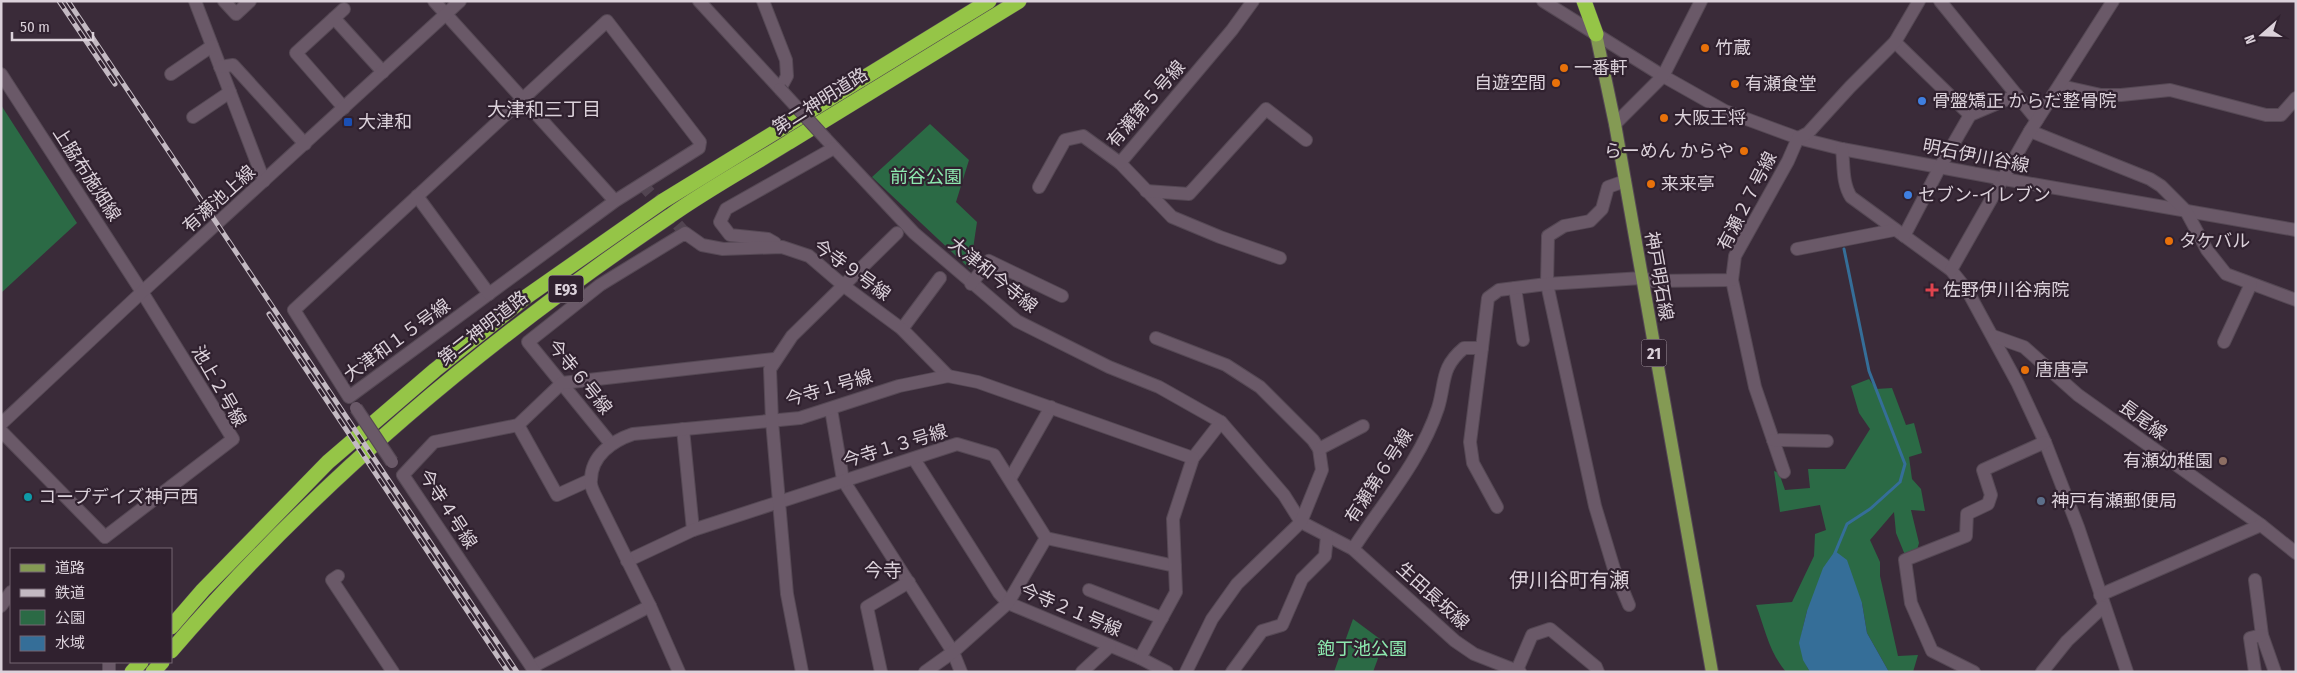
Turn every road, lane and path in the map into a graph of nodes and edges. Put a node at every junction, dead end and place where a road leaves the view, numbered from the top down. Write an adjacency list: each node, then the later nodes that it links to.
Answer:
1 (194, 1): 23 (street)
2 (224, 1): 3 (street)
3 (250, 1)
4 (434, 1): 19 (street)
5 (460, 1): 19 (street, 有瀬池上線)
6 (700, 1): 30 (street, 大津和今寺線)
7 (763, 1): 30 (street)
8 (989, 1): 130 (highway, 第二神明道路 / E93)
9 (1019, 1): 133 (highway, 第二神明道路 / E93)
10 (1253, 1): 46 (street, 有瀬第５号線)
11 (1543, 1): 21 (street, 明石伊川谷線)
12 (1584, 1): 21 (highway)
13 (1594, 1): 21 (highway)
14 (1701, 1): 28 (street)
15 (1919, 1): 22 (street)
16 (1940, 1): 32 (street)
17 (2113, 1): 29 (street)
18 (344, 9): 20 (street)
19 (446, 14): 25 (street, 有瀬池上線); 34 (street)
20 (334, 18): 25 (street); 35 (street)
21 (1596, 34): 28 (street, 明石伊川谷線); 39 (main road, 神戸明石線 / 21)
22 (1895, 42): 36 (street); 41 (street)
23 (212, 46): 24 (street); 27 (street)
24 (220, 67): 31 (street); 44 (street)
25 (383, 72): 35 (street, 有瀬池上線)
26 (1, 74): 72 (street, 上脇布施畑線)
27 (171, 74)
28 (1663, 76): 39 (street); 41 (street, 明石伊川谷線)
29 (2061, 86): 33 (street); 38 (street)
30 (780, 89): 43 (street, 大津和今寺線, bridge)
31 (230, 92): 37 (street); 49 (street)
32 (2017, 95): 36 (street); 38 (street)
33 (2296, 98)
34 (522, 100): 53 (street, 大津和１５号線); 54 (street); 54 (street, 大津和１５号線)
35 (344, 108): 44 (street, 有瀬池上線)
36 (1970, 115): 47 (street)
37 (193, 117)
38 (2037, 120): 40 (street)
39 (1615, 124): 50 (main road, 神戸明石線 / 21)
40 (2030, 131): 48 (street); 55 (street)
41 (1798, 138): 45 (street, 明石伊川谷線); 66 (street, 有瀬２７号線)
42 (1306, 140): 52 (street)
43 (830, 143): 60 (street); 67 (street, 大津和今寺線)
44 (305, 144): 49 (street, 有瀬池上線)
45 (1842, 149): 47 (street, 明石伊川谷線); 59 (street)
46 (1120, 163): 51 (street, 有瀬第５号線); 52 (street)
47 (1940, 166): 48 (street, 明石伊川谷線); 59 (street)
48 (2004, 179): 55 (street, 明石伊川谷線); 63 (street)
49 (264, 181): 72 (street, 有瀬池上線)
50 (1625, 181): 65 (main road, 神戸明石線 / 21); 68 (street)
51 (1039, 187)
52 (1146, 191): 62 (street)
53 (417, 196): 73 (street); 85 (street, 大津和１５号線)
54 (615, 201): 73 (street, 大津和１５号線)
55 (2186, 212): 56 (street, 明石伊川谷線); 69 (street)
56 (2296, 230)
57 (685, 233): 60 (street, 今寺９号線); 84 (street, 今寺６号線)
58 (897, 233): 70 (street)
59 (1899, 233): 61 (street); 63 (street)
60 (782, 247): 70 (street, 今寺９号線)
61 (1797, 249)
62 (1280, 258)
63 (1951, 270): 77 (street)
64 (940, 278): 76 (street)
65 (1642, 278): 66 (street, 有瀬２７号線); 68 (street, 有瀬２７号線); 149 (main road, 神戸明石線 / 21)
66 (1732, 280): 95 (street)
67 (971, 284): 74 (street); 89 (street, 大津和今寺線)
68 (1547, 284): 71 (street, 有瀬２７号線); 126 (street)
69 (2251, 284): 75 (street); 80 (street)
70 (844, 286): 76 (street, 今寺９号線); 82 (street)
71 (1515, 288): 79 (street); 81 (street, 有瀬２７号線)
72 (142, 292): 90 (street, 有瀬池上線); 114 (street, 池上２号線)
73 (489, 294): 85 (street, 大津和１５号線)
74 (1062, 296)
75 (2296, 300)
76 (902, 329): 83 (street, 今寺９号線)
77 (1993, 336): 97 (street); 110 (street, 長尾線)
78 (1156, 338): 99 (street)
79 (1523, 340)
80 (2224, 342)
81 (1482, 348): 108 (street); 115 (street, 有瀬第６号線)
82 (774, 359): 84 (street); 88 (street)
83 (948, 376): 86 (street, 今寺１号線); 87 (street, 今寺１号線)
84 (562, 384): 91 (street); 98 (street, 今寺６号線)
85 (349, 397): 103 (street, bridge)
86 (1051, 407): 100 (street, 今寺１号線); 104 (street)
87 (831, 409): 88 (street, 今寺１号線); 106 (street)
88 (772, 420): 93 (street, 今寺１号線); 107 (street)
89 (1221, 422): 100 (street); 109 (street, 大津和今寺線)
90 (1, 424)
91 (518, 425): 103 (street, 今寺４号線); 105 (street)
92 (1363, 426): 99 (street)
93 (683, 429): 98 (street, 今寺１号線); 111 (street)
94 (1, 432): 114 (street, 池上２号線)
95 (1773, 440): 96 (street); 102 (street)
96 (1827, 441)
97 (2044, 442): 124 (street); 150 (street)
98 (611, 444): 105 (street, 今寺１号線)
99 (1319, 449): 109 (street)
100 (1193, 458): 118 (street)
101 (914, 459): 104 (street, 今寺１３号線); 106 (street, 今寺１３号線); 125 (street, 今寺２１号線)
102 (1784, 472)
103 (403, 475): 136 (street, 今寺４号線)
104 (1010, 479): 113 (street, 今寺１３号線)
105 (590, 480): 117 (street)
106 (843, 480): 107 (street, 今寺１３号線); 121 (street)
107 (779, 502): 111 (street, 今寺１３号線); 140 (street)
108 (1497, 507)
109 (1301, 522): 112 (street, 大津和今寺線); 146 (street)
110 (2261, 524): 116 (street, 長尾線); 124 (street)
111 (693, 530): 117 (street, 今寺１３号線)
112 (1327, 536): 115 (street, 生田長坂線); 147 (street)
113 (1046, 538): 118 (street); 125 (street)
114 (105, 543)
115 (1353, 549): 137 (street, 生田長坂線)
116 (2296, 553)
117 (627, 561): 128 (street)
118 (1175, 566): 129 (street)
119 (338, 576): 138 (street)
120 (2255, 580): 131 (street)
121 (909, 582): 134 (street); 141 (street)
122 (1089, 590): 129 (street)
123 (10, 593): 127 (street)
124 (2101, 601): 151 (street); 152 (street)
125 (1008, 603): 132 (street, 今寺２１号線); 134 (street)
126 (1629, 605)
127 (1, 606)
128 (650, 606): 136 (street); 139 (street)
129 (1162, 618): 135 (street)
130 (172, 626)
131 (2262, 635): 153 (street); 154 (street)
132 (1110, 646): 135 (street, 今寺２１号線); 144 (street)
133 (172, 649)
134 (953, 652): 142 (street); 143 (street)
135 (1140, 658): 145 (street, 今寺２１号線)
136 (533, 670)
137 (1519, 671): 148 (street)
138 (393, 672)
139 (679, 672)
140 (802, 672)
141 (881, 672)
142 (925, 672)
143 (961, 672)
144 (1082, 672)
145 (1167, 672)
146 (1186, 672)
147 (1232, 672)
148 (1598, 672)
149 (1712, 672)
150 (1974, 672)
151 (2042, 672)
152 (2127, 672)
153 (2255, 672)
154 (2274, 672)

